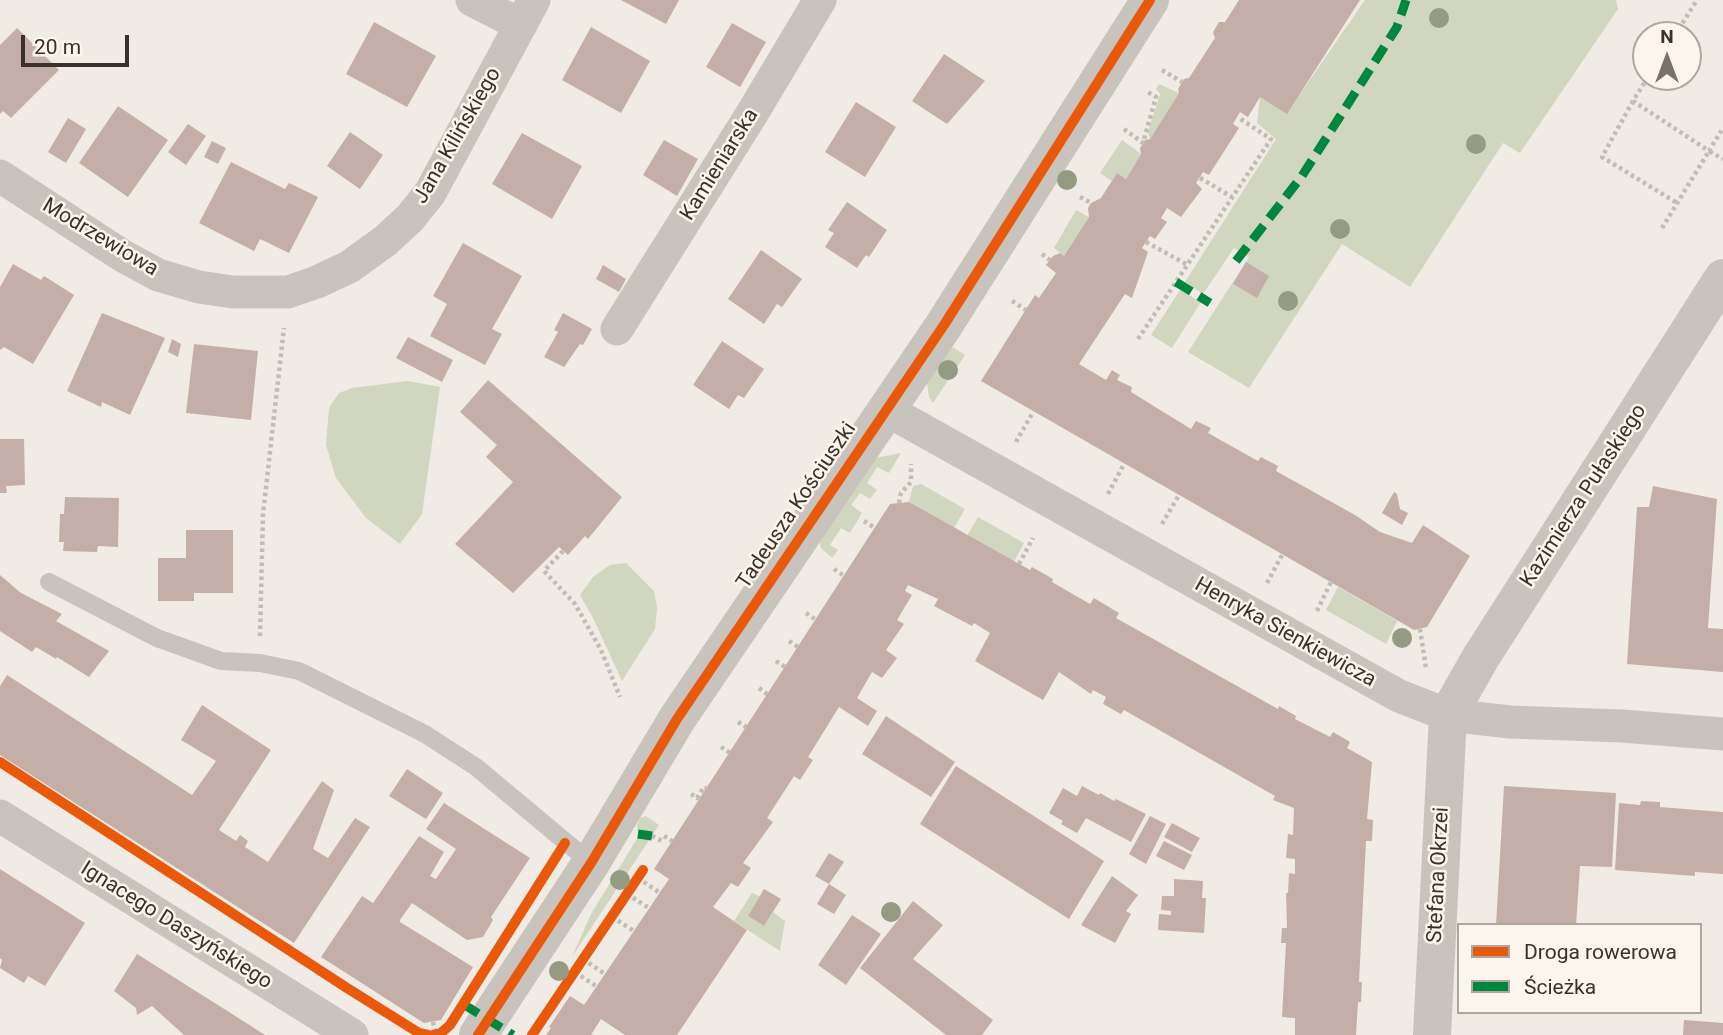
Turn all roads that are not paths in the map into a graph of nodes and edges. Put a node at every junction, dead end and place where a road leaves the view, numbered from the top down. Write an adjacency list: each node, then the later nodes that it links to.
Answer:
1 (472, 0): 4 (street)
2 (820, 0): 8 (street, Kamieniarska)
3 (1150, 0): 9 (street, Tadeusza Kościuszki)
4 (528, 13): 7 (street, Jana Kilińskiego)
5 (0, 176): 7 (street, Modrzewiowa)
6 (1723, 278): 11 (street, Kazimierza Pułaskiego)
7 (288, 292)
8 (617, 329)
9 (885, 409): 11 (street, Henryka Sienkiewicza); 14 (street, Tadeusza Kościuszki)
10 (49, 582): 14 (lane)
11 (1448, 715): 12 (street, Henryka Sienkiewicza); 17 (street, Stefana Okrzei)
12 (1723, 734)
13 (0, 816): 15 (street, Ignacego Daszyńskiego)
14 (591, 863): 16 (street, Tadeusza Kościuszki)
15 (352, 1035)
16 (478, 1035)
17 (1432, 1035)

